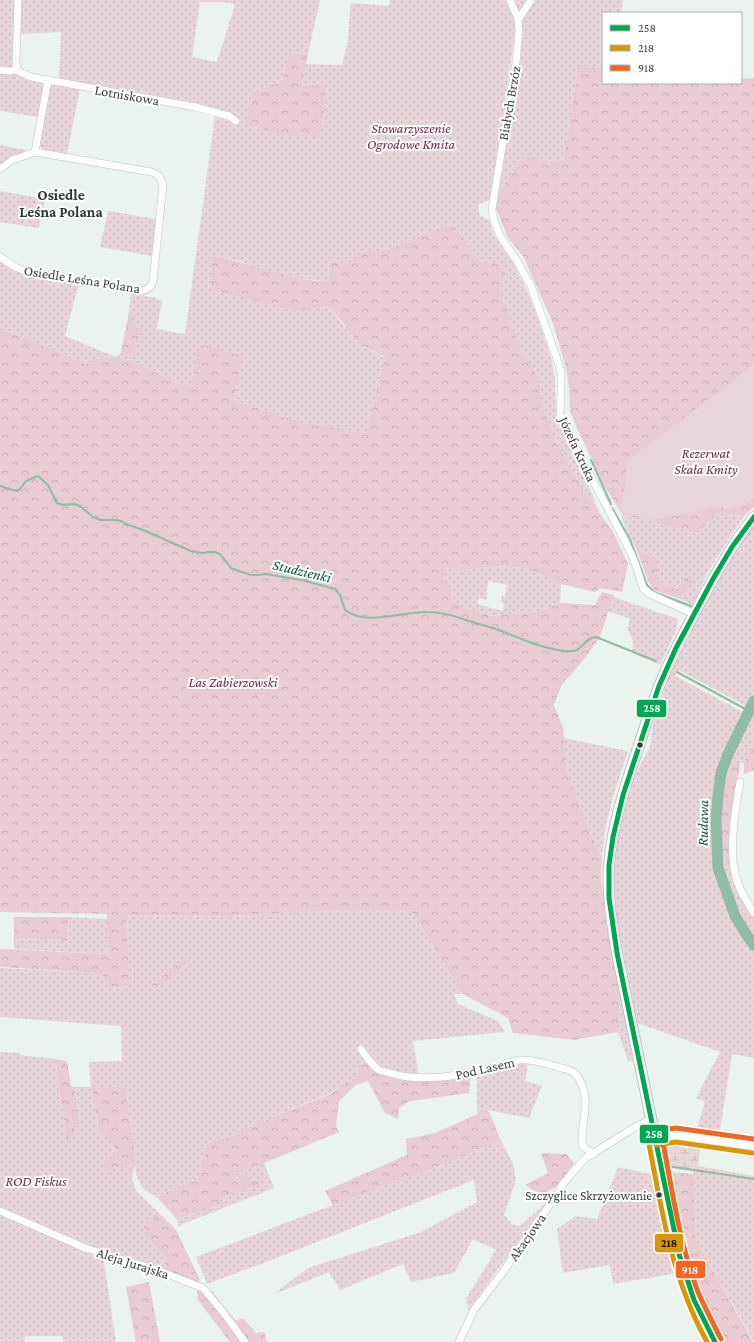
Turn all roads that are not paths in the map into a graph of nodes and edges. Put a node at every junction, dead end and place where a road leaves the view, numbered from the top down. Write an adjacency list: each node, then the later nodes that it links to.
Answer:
1 (18, 0): 6 (street)
2 (510, 0): 4 (street, Białych Brzóz)
3 (531, 0): 4 (street)
4 (518, 20): 11 (street, Białych Brzóz)
5 (0, 70): 6 (street, Lotniskowa)
6 (17, 70): 7 (street, Lotniskowa)
7 (48, 80): 8 (street, Lotniskowa); 9 (street)
8 (236, 121)
9 (35, 152): 10 (street, Osiedle Leśna Polana); 12 (street, Osiedle Leśna Polana)
10 (0, 169)
11 (492, 208): 14 (street, Józefa Kruka)
12 (0, 257)
13 (754, 517): 14 (main road)
14 (694, 614): 18 (main road)
15 (740, 782): 16 (street)
16 (754, 914)
17 (361, 1049): 21 (street, Pod Lasem)
18 (651, 1120): 19 (main road); 21 (street, Akacjowa)
19 (655, 1138): 20 (street); 25 (main road)
20 (754, 1146)
21 (594, 1154): 24 (street, Akacjowa)
22 (0, 1211): 23 (street, Aleja Jurajska)
23 (245, 1342)
24 (459, 1342)
25 (715, 1342)

